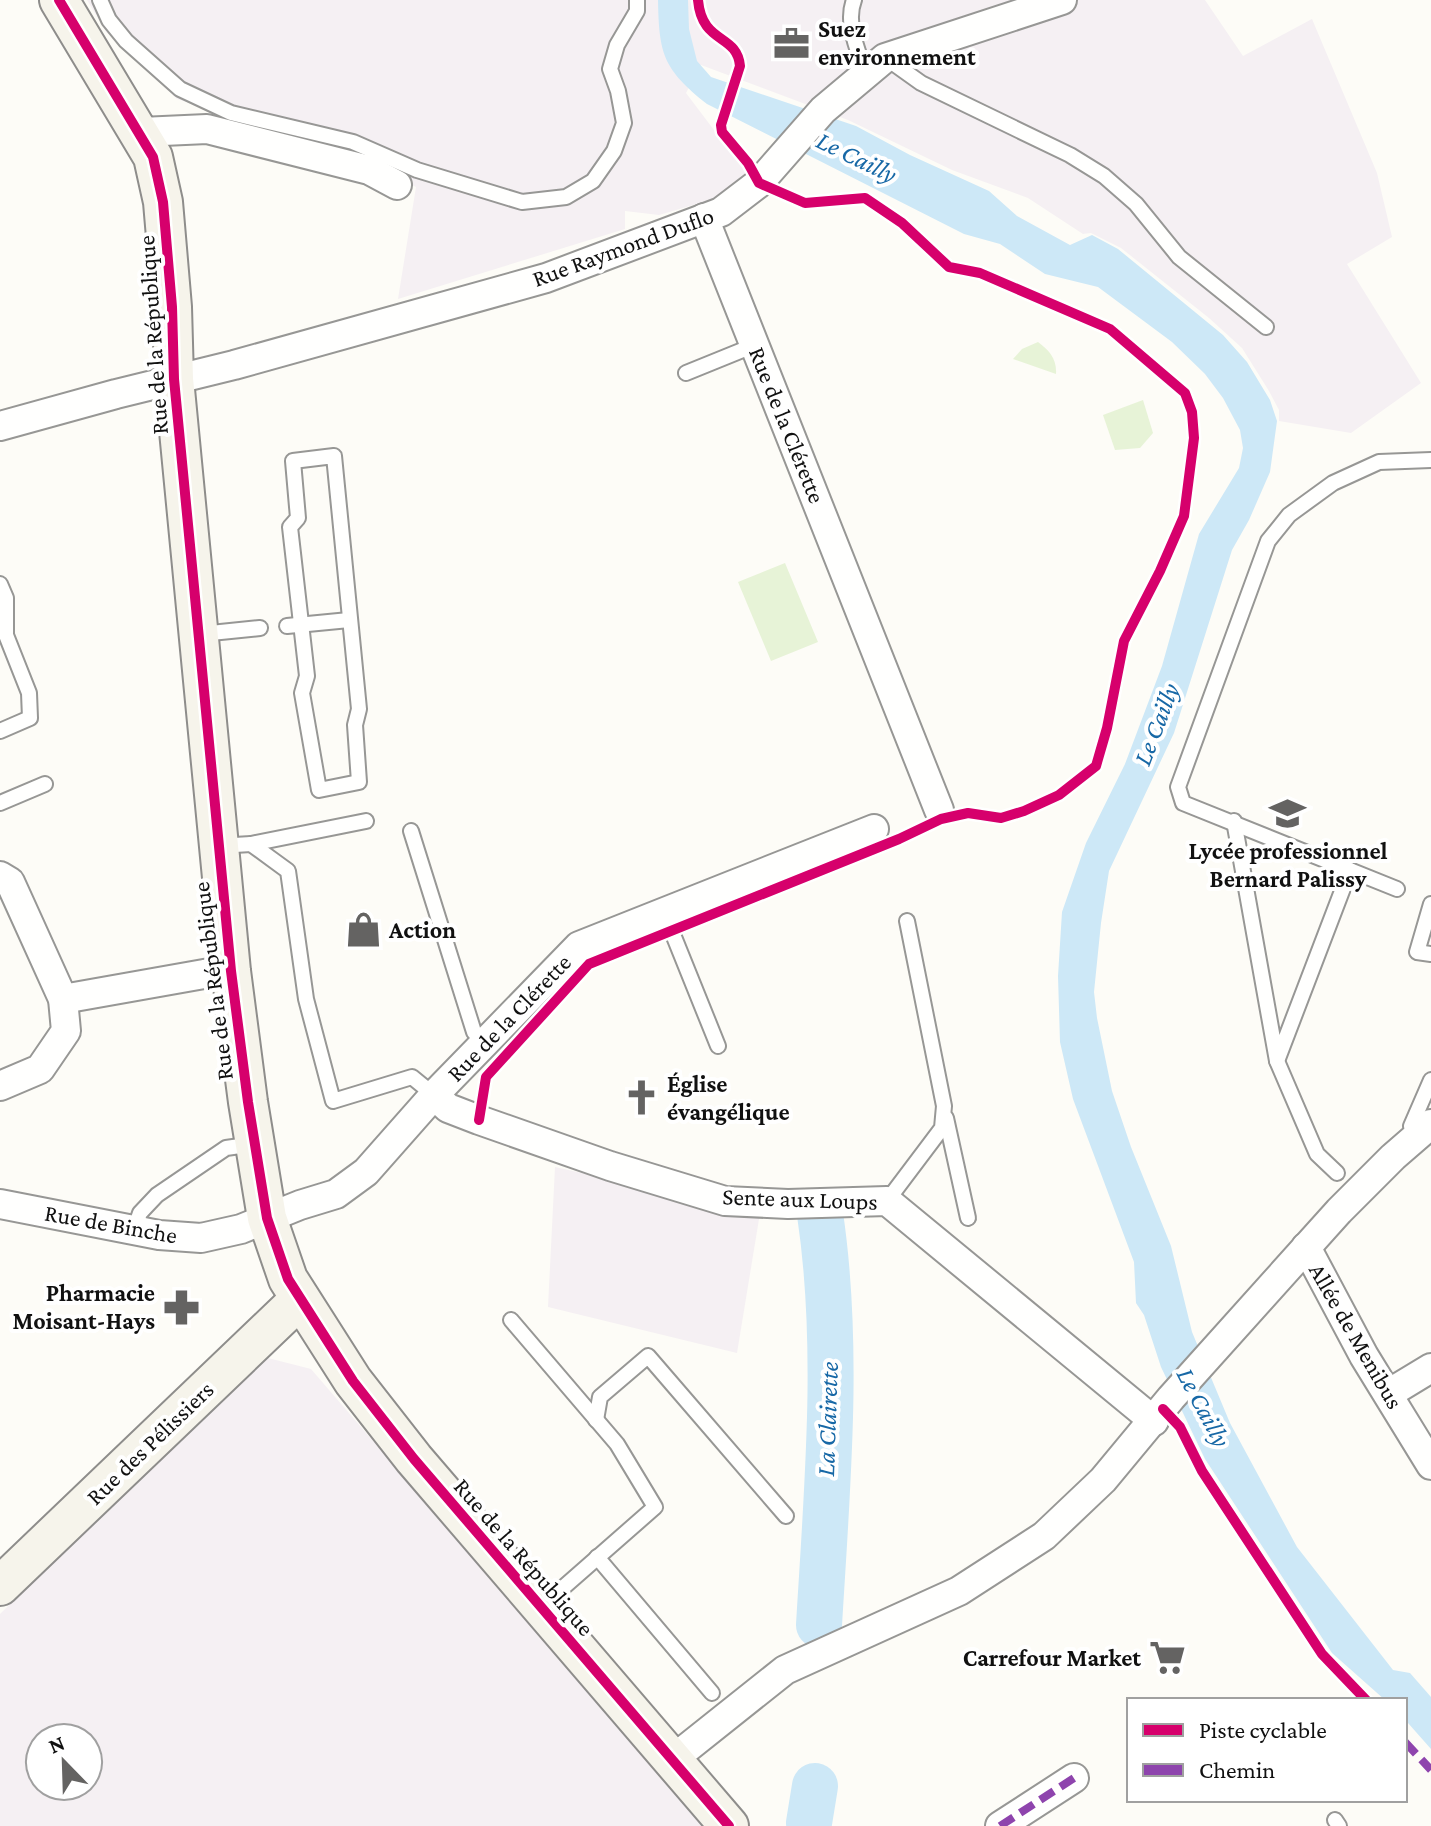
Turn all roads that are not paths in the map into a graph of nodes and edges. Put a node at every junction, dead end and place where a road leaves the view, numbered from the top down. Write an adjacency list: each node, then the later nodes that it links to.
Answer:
1 (59, 0): 7 (street, Rue de la République)
2 (100, 0): 3 (lane)
3 (637, 0)
4 (854, 0): 6 (lane)
5 (1062, 0): 6 (street, Rue Raymond Duflo)
6 (875, 65): 9 (street, Rue Raymond Duflo); 10 (lane)
7 (141, 132): 8 (street); 13 (street, Rue de la République)
8 (397, 185)
9 (704, 218): 11 (street, Rue de la Clérette); 13 (street, Rue Raymond Duflo)
10 (1266, 327)
11 (755, 345): 12 (lane); 24 (street, Rue de la Clérette)
12 (686, 373)
13 (174, 379): 14 (street, Rue Raymond Duflo); 20 (street, Rue de la République)
14 (0, 426)
15 (1431, 460): 26 (lane)
16 (0, 584): 21 (lane)
17 (349, 620): 18 (lane); 18 (lane); 18 (lane)
18 (294, 625)
19 (260, 628): 20 (lane)
20 (197, 634): 29 (street, Rue de la République)
21 (0, 731)
22 (45, 784): 23 (lane)
23 (0, 803)
24 (939, 810)
25 (366, 821): 29 (lane)
26 (1234, 821): 30 (lane); 41 (lane)
27 (874, 829): 34 (street, Rue de la Clérette)
28 (411, 831): 39 (lane)
29 (234, 845): 37 (street, Rue de la République); 44 (lane)
30 (1350, 870): 32 (lane); 41 (lane)
31 (0, 876): 38 (street)
32 (1397, 889)
33 (1431, 904): 36 (lane)
34 (664, 912): 39 (street, Rue de la Clérette); 40 (lane)
35 (907, 921): 45 (lane)
36 (1431, 954)
37 (231, 971): 38 (street); 48 (street, Rue de la République)
38 (63, 999): 43 (street)
39 (484, 1043): 44 (street, Rue de la Clérette)
40 (718, 1046)
41 (1277, 1061): 49 (lane)
42 (1431, 1080): 46 (lane)
43 (0, 1086)
44 (434, 1095): 50 (street, Sente aux Loups); 52 (street, Rue de la Clérette)
45 (944, 1106): 50 (lane); 53 (lane)
46 (1431, 1116)
47 (1431, 1124): 55 (street)
48 (254, 1144): 52 (street, Rue de la République); 54 (lane)
49 (1337, 1173)
50 (887, 1201): 60 (street, Sente aux Loups)
51 (0, 1204): 54 (street, Rue de Binche)
52 (267, 1218): 54 (street, Rue de Binche); 56 (street, Rue de la République)
53 (968, 1218)
54 (134, 1230)
55 (1306, 1247): 59 (street, Allée de Menibus); 60 (street)
56 (294, 1289): 65 (street, Rue des Pélissiers); 66 (street, Rue de la République)
57 (511, 1320): 61 (lane)
58 (1431, 1368): 59 (street)
59 (1388, 1394): 62 (street, Allée de Menibus)
60 (1163, 1410): 68 (street)
61 (596, 1420): 63 (lane); 64 (lane)
62 (1431, 1465)
63 (786, 1516)
64 (597, 1557): 66 (lane); 67 (lane)
65 (0, 1586)
66 (541, 1608): 68 (street, Rue de la République)
67 (712, 1693)
68 (672, 1760): 70 (street, Rue de la République)
69 (1074, 1778): 71 (street)
70 (729, 1826)
71 (1000, 1826)

